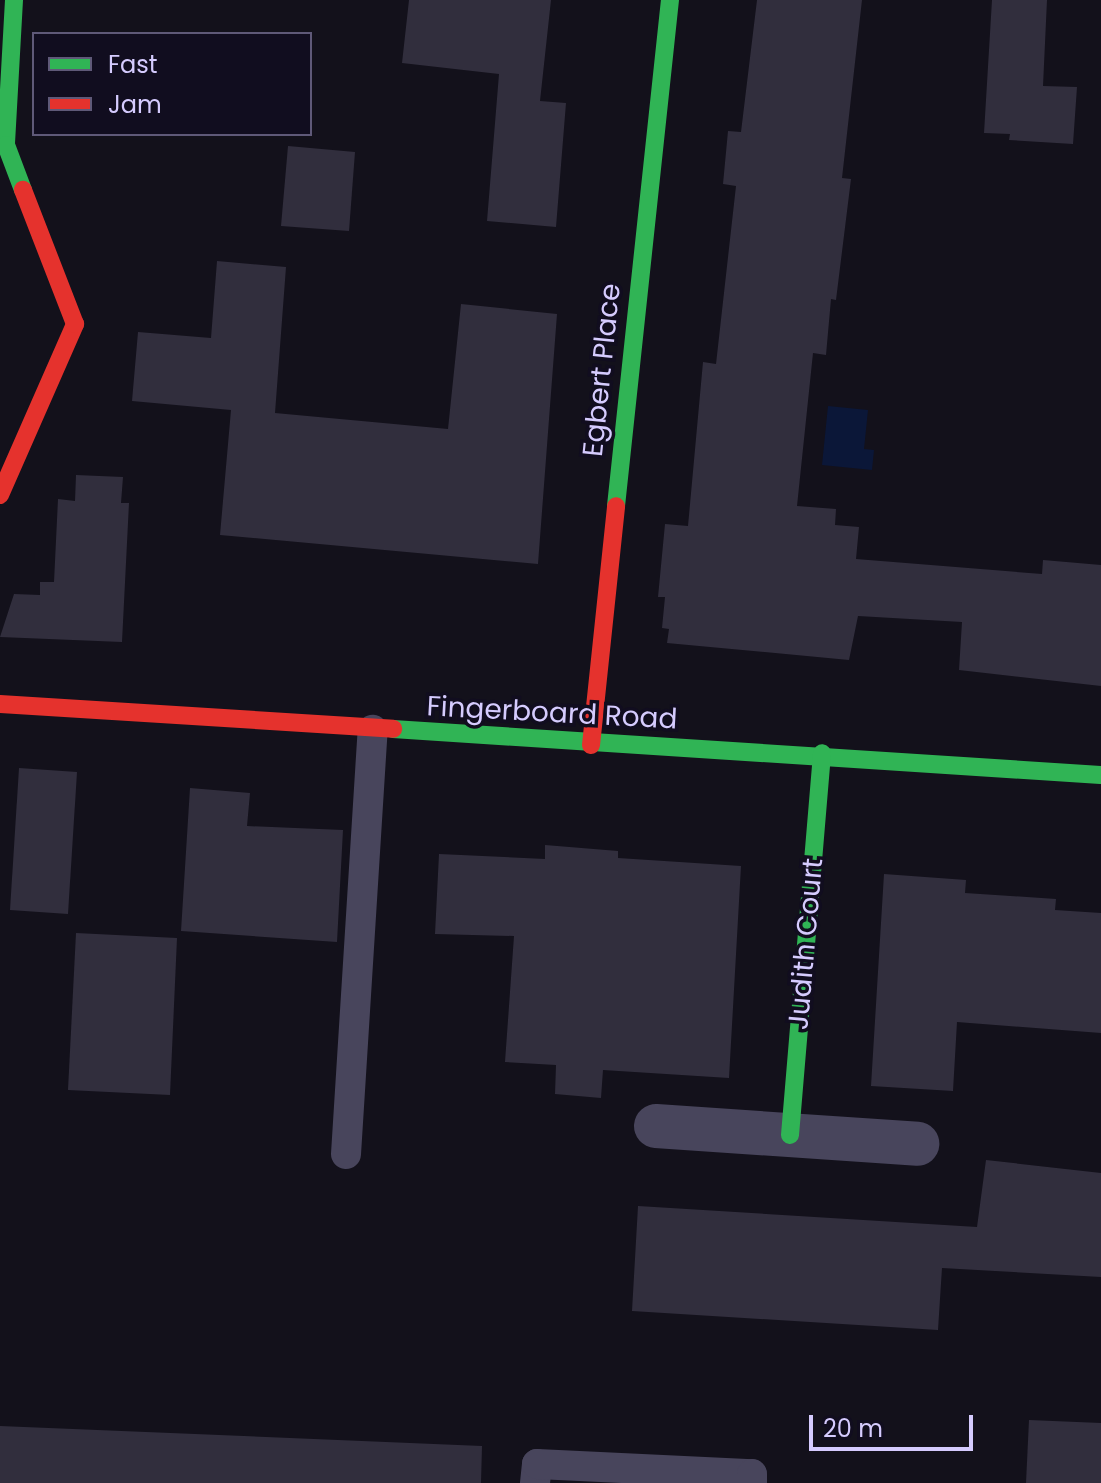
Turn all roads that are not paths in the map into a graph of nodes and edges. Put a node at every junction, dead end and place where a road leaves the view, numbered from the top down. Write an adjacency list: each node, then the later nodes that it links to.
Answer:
1 (14, 0): 3 (street)
2 (670, 0): 6 (street, Egbert Place)
3 (0, 495)
4 (0, 704): 5 (street, Fingerboard Road)
5 (373, 730): 6 (street, Fingerboard Road); 12 (lane)
6 (591, 745): 7 (street, Fingerboard Road)
7 (822, 753): 8 (street, Fingerboard Road); 10 (street, Judith Court)
8 (1101, 775)
9 (656, 1126): 10 (street)
10 (790, 1135): 11 (street)
11 (917, 1144)
12 (346, 1154)
13 (535, 1483): 14 (lane)
14 (752, 1483)

